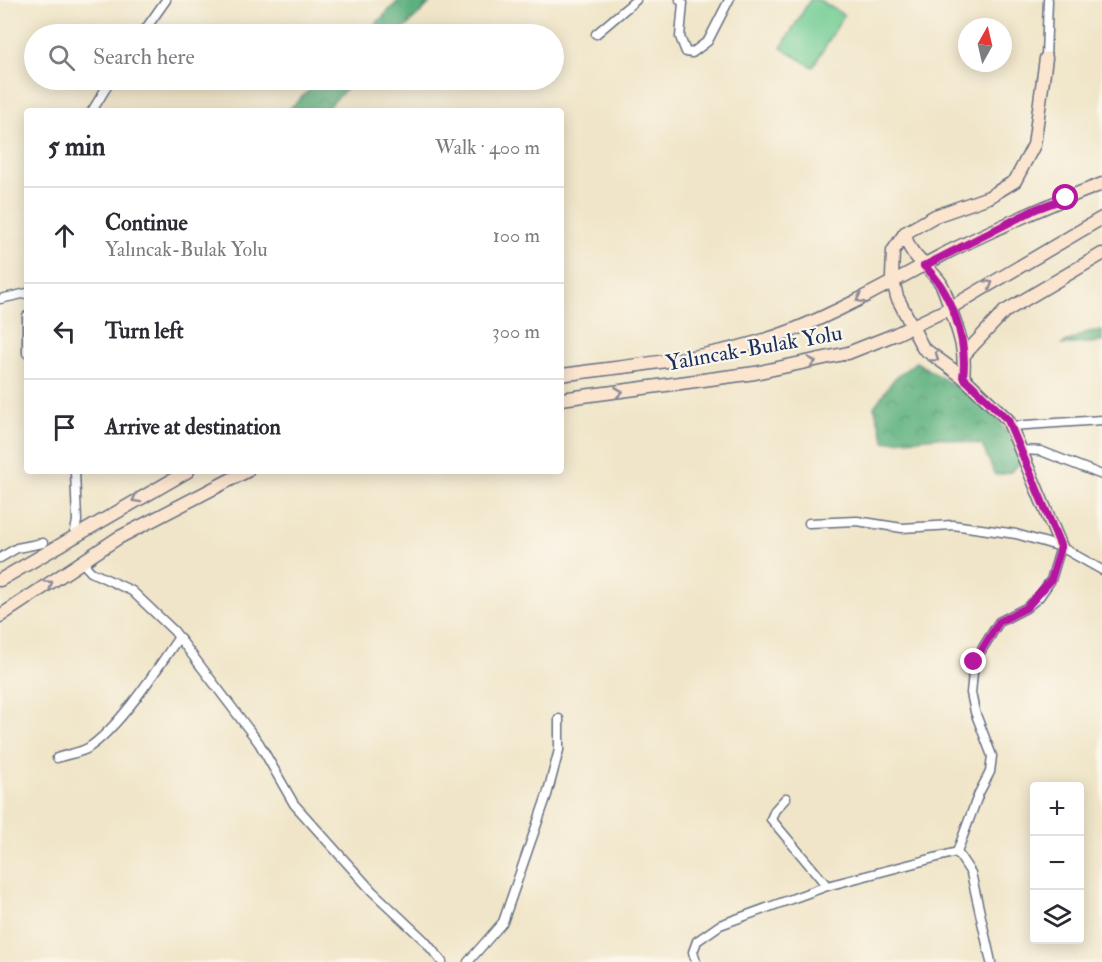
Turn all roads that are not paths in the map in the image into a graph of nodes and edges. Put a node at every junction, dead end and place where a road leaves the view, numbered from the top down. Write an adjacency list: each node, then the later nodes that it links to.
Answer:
1 (166, 0): 6 (street)
2 (636, 0): 7 (street)
3 (680, 0): 4 (street)
4 (729, 0)
5 (1048, 0): 8 (street)
6 (149, 24)
7 (596, 34)
8 (1046, 58): 13 (main road)
9 (105, 90): 10 (street)
10 (94, 108)
11 (1102, 184): 15 (main road, Yalıncak-Bulak Yolu)
12 (1102, 218): 19 (main road, Yalıncak-Bulak Yolu, one-way to 12)
13 (905, 233): 15 (main road); 16 (main road)
14 (1102, 254): 21 (main road)
15 (924, 266): 16 (main road, Yalıncak-Bulak Yolu); 19 (main road)
16 (893, 283): 20 (main road); 22 (main road, Yalıncak-Bulak Yolu, one-way to 22)
17 (24, 294): 18 (street)
18 (0, 299)
19 (950, 308): 20 (main road, Yalıncak-Bulak Yolu); 21 (main road)
20 (914, 327): 23 (main road, one-way to 23); 24 (main road, Yalıncak-Bulak Yolu, one-way to 20)
21 (964, 355): 23 (main road)
22 (564, 375)
23 (963, 377): 26 (main road)
24 (564, 399)
25 (1102, 420): 26 (street)
26 (1011, 426): 27 (main road)
27 (1022, 450): 31 (street); 35 (main road)
28 (75, 474): 33 (street)
29 (183, 474): 33 (main road, one-way to 33)
30 (241, 474): 37 (main road)
31 (1102, 475)
32 (809, 523): 35 (street)
33 (74, 536): 39 (main road)
34 (43, 543): 36 (street)
35 (1061, 547): 38 (street); 45 (street)
36 (0, 558)
37 (82, 562): 40 (main road, one-way to 37); 41 (street)
38 (1102, 570)
39 (0, 580)
40 (0, 616)
41 (179, 638): 43 (street); 47 (street)
42 (559, 719): 48 (street)
43 (57, 758)
44 (786, 798): 46 (street)
45 (957, 852): 46 (street); 50 (street)
46 (827, 886): 49 (street)
47 (442, 962)
48 (468, 962)
49 (696, 962)
50 (991, 962)

